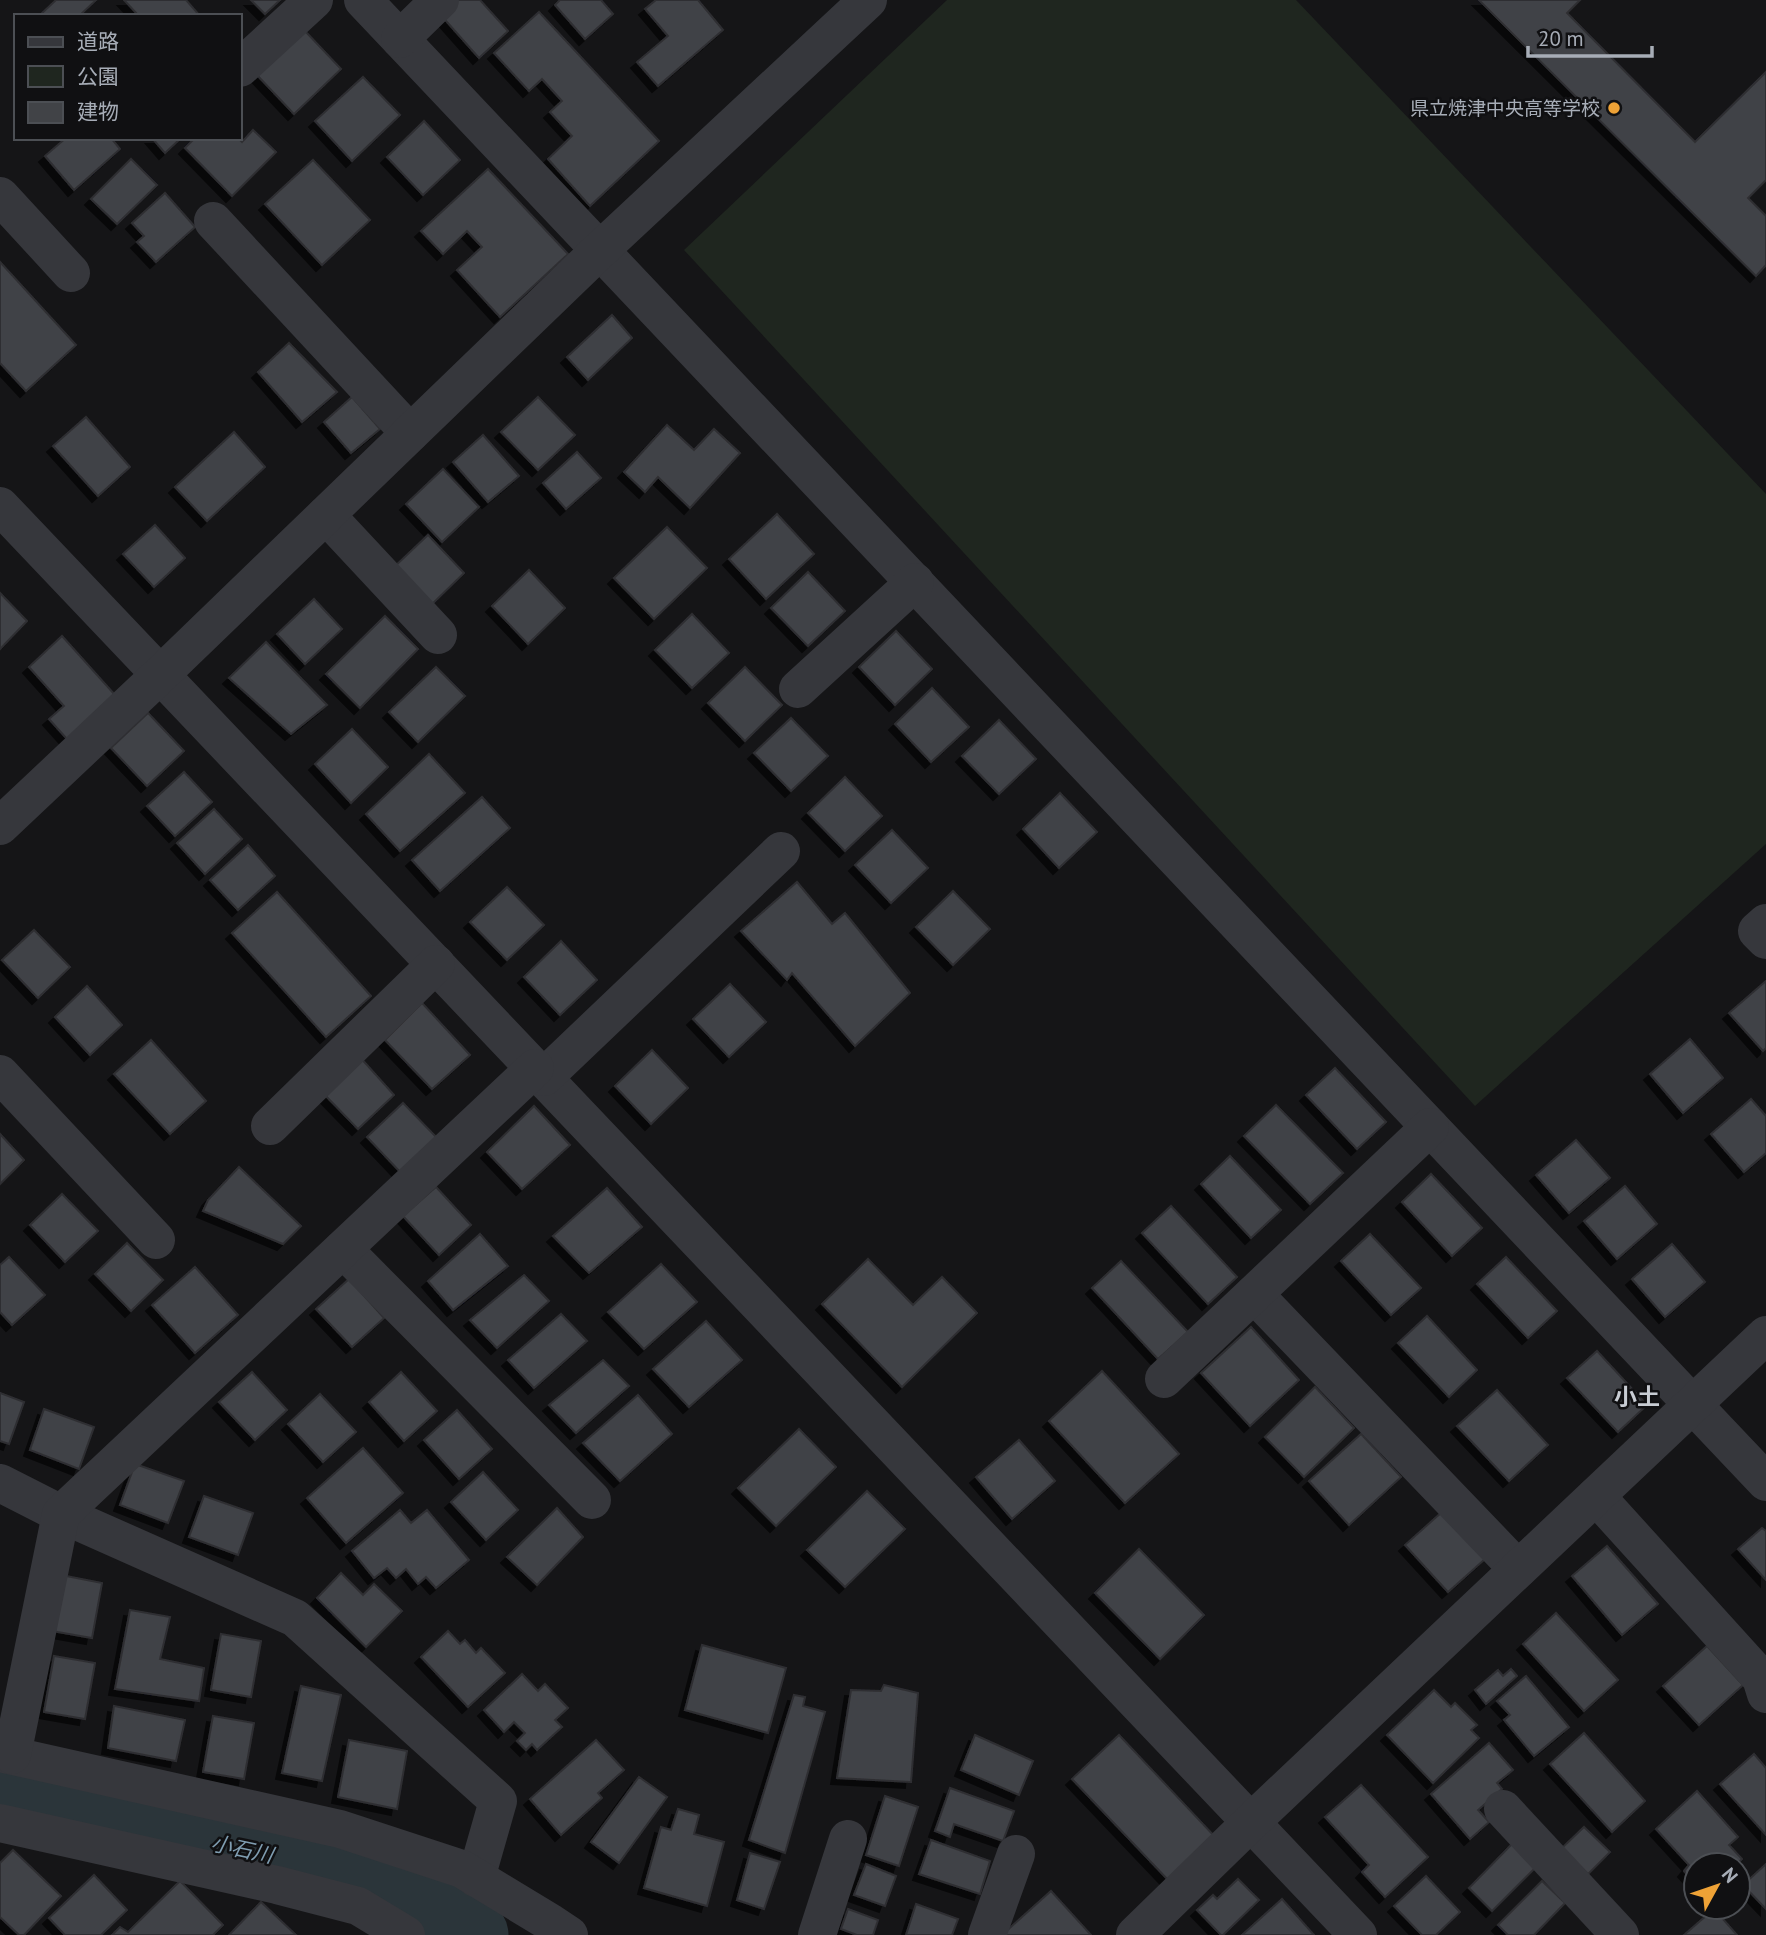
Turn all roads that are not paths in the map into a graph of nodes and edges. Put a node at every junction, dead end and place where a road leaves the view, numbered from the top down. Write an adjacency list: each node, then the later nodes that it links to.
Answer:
1 (314, 0): 6 (street)
2 (363, 0): 5 (street)
3 (440, 0): 5 (street)
4 (868, 0): 9 (street)
5 (400, 39): 9 (street)
6 (242, 66)
7 (0, 196): 10 (street)
8 (213, 221): 11 (street)
9 (600, 250): 11 (street); 14 (street)
10 (71, 273)
11 (410, 433): 13 (street)
12 (0, 506): 16 (street)
13 (326, 515): 15 (street); 16 (street)
14 (915, 582): 17 (street); 26 (street)
15 (438, 635)
16 (161, 674): 18 (street); 22 (street)
17 (798, 689)
18 (0, 826)
19 (781, 851): 23 (street)
20 (1766, 923): 21 (street)
21 (1766, 940)
22 (436, 964): 23 (street); 25 (street)
23 (539, 1072): 28 (street); 42 (street)
24 (0, 1074): 27 (street)
25 (270, 1126)
26 (1430, 1127): 29 (street); 32 (street)
27 (156, 1240)
28 (343, 1249): 36 (street); 37 (street)
29 (1254, 1294): 31 (street); 38 (street)
30 (1766, 1335): 32 (street)
31 (1164, 1379)
32 (1692, 1404): 33 (street); 35 (street)
33 (1766, 1482)
34 (0, 1483): 37 (street)
35 (1596, 1496): 38 (street); 39 (street)
36 (592, 1500)
37 (61, 1514): 40 (street); 46 (street)
38 (1518, 1569): 42 (street)
39 (1766, 1694)
40 (6, 1754): 46 (street)
41 (1503, 1809): 53 (street)
42 (1251, 1822): 51 (street); 52 (street)
43 (1, 1824): 47 (street)
44 (848, 1839): 49 (street)
45 (1016, 1854): 50 (street)
46 (476, 1878): 48 (street)
47 (406, 1935)
48 (569, 1935)
49 (817, 1935)
50 (987, 1935)
51 (1135, 1935)
52 (1358, 1935)
53 (1620, 1935)

